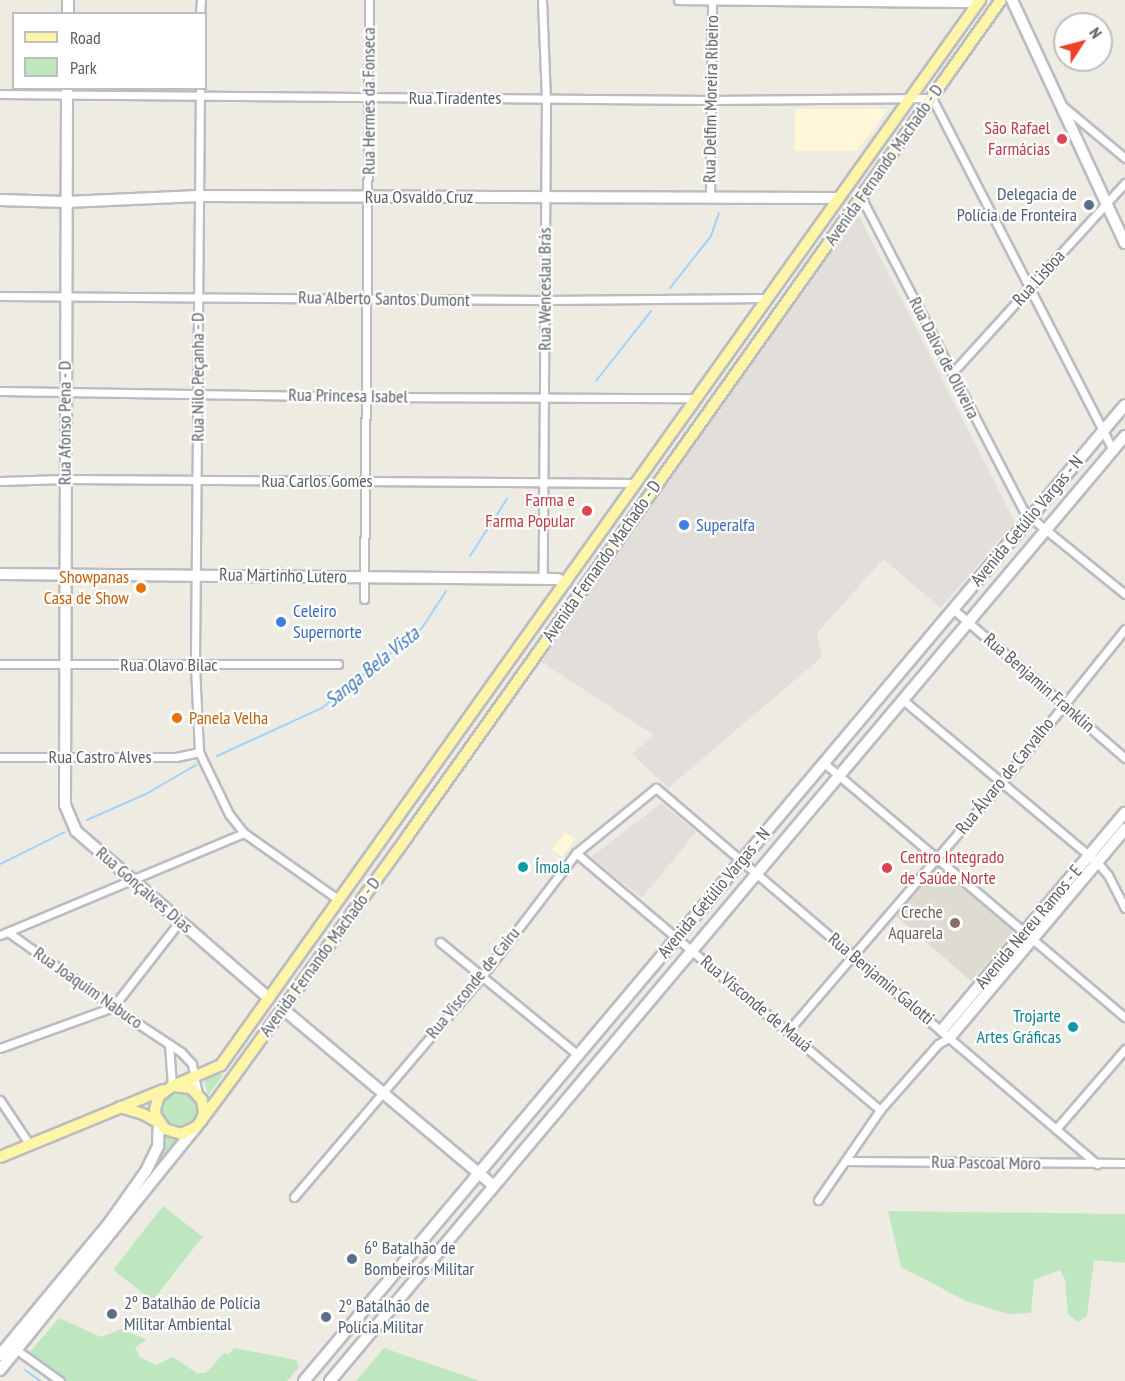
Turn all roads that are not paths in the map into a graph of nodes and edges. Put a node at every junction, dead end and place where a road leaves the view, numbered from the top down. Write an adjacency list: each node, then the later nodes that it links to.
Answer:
1 (369, 0): 12 (street, Rua Hermes da Fonseca)
2 (542, 0): 15 (street, Rua Wenceslau Brás)
3 (678, 0): 4 (street)
4 (712, 0): 7 (street); 16 (street, Rua Delfim Moreira Ribeiro)
5 (1001, 0): 14 (main road, Avenida Fernando Machado - D)
6 (1012, 0): 17 (street)
7 (888, 1): 8 (street)
8 (979, 2): 13 (main road, Avenida Fernando Machado - D)
9 (67, 92): 10 (street, Rua Tiradentes); 11 (street, Rua Tiradentes); 27 (street, Rua Afonso Pena - D)
10 (200, 92): 12 (street, Rua Tiradentes); 20 (street, Rua Nilo Peçanha - D)
11 (0, 94)
12 (369, 97): 15 (street, Rua Tiradentes); 21 (street, Rua Hermes da Fonseca)
13 (910, 98): 14 (street, Rua Tiradentes); 16 (street, Rua Tiradentes); 25 (main road, Avenida Fernando Machado - D)
14 (932, 98): 23 (main road, Avenida Fernando Machado - D); 30 (street)
15 (546, 99): 16 (street, Rua Tiradentes); 22 (street, Rua Wenceslau Brás)
16 (711, 100): 24 (street, Rua Delfim Moreira Ribeiro)
17 (1060, 104): 18 (street); 28 (street)
18 (1125, 158)
19 (1125, 183): 28 (street, Rua Lisboa)
20 (199, 196): 21 (street, Rua Osvaldo Cruz); 27 (street, Rua Osvaldo Cruz); 33 (street, Rua Nilo Peçanha - D)
21 (368, 196): 22 (street, Rua Osvaldo Cruz); 34 (street, Rua Hermes da Fonseca)
22 (545, 197): 24 (street, Rua Osvaldo Cruz); 36 (street, Rua Wenceslau Brás)
23 (861, 197): 37 (street, Rua Dalva de Oliveira); 49 (main road, Avenida Fernando Machado - D)
24 (710, 198): 25 (street, Rua Osvaldo Cruz)
25 (838, 198): 35 (main road, Avenida Fernando Machado - D)
26 (0, 200): 27 (street, Rua Osvaldo Cruz)
27 (66, 202): 32 (street, Rua Afonso Pena - D)
28 (1107, 204): 29 (street); 30 (street, Rua Lisboa)
29 (1125, 243)
30 (1029, 289): 37 (street, Rua Lisboa); 45 (street)
31 (0, 296): 32 (street, Rua Alberto Santos Dumont)
32 (66, 296): 33 (street, Rua Alberto Santos Dumont); 39 (street, Rua Afonso Pena - D)
33 (198, 297): 34 (street, Rua Alberto Santos Dumont); 40 (street, Rua Nilo Peçanha - D)
34 (367, 298): 36 (street, Rua Alberto Santos Dumont); 41 (street, Rua Hermes da Fonseca)
35 (767, 298): 36 (street, Rua Alberto Santos Dumont); 43 (main road, Avenida Fernando Machado - D)
36 (545, 300): 42 (street, Rua Wenceslau Brás)
37 (952, 373): 56 (street, Rua Dalva de Oliveira)
38 (0, 391): 39 (street, Rua Princesa Isabel)
39 (65, 393): 40 (street, Rua Princesa Isabel); 50 (street, Rua Afonso Pena - D)
40 (198, 394): 41 (street, Rua Princesa Isabel); 51 (street, Rua Nilo Peçanha - D)
41 (366, 397): 42 (street, Rua Princesa Isabel); 53 (street, Rua Hermes da Fonseca)
42 (544, 398): 43 (street, Rua Princesa Isabel); 54 (street, Rua Wenceslau Brás)
43 (696, 398): 46 (main road, Avenida Fernando Machado - D)
44 (1125, 405): 45 (street, Avenida Getúlio Vargas - N)
45 (1102, 432): 48 (street); 56 (street, Avenida Getúlio Vargas - N)
46 (670, 435): 49 (main road); 55 (main road, Avenida Fernando Machado - D)
47 (1125, 436): 48 (street, Avenida Getúlio Vargas - N)
48 (1113, 450): 57 (street, Avenida Getúlio Vargas - N)
49 (665, 473): 64 (main road, Avenida Fernando Machado - D)
50 (65, 478): 51 (street, Rua Carlos Gomes); 52 (street, Rua Carlos Gomes); 59 (street, Rua Afonso Pena - D)
51 (197, 480): 53 (street, Rua Carlos Gomes); 60 (street, Rua Nilo Peçanha - D)
52 (0, 481)
53 (365, 481): 54 (street, Rua Carlos Gomes); 61 (street, Rua Hermes da Fonseca)
54 (543, 482): 55 (street, Rua Carlos Gomes); 62 (street, Rua Wenceslau Brás)
55 (635, 483): 63 (main road, Avenida Fernando Machado - D)
56 (1030, 518): 57 (street, Rua Dalva de Oliveira); 67 (street, Avenida Getúlio Vargas - N)
57 (1046, 530): 65 (street, Rua Dalva de Oliveira); 68 (street, Avenida Getúlio Vargas - N)
58 (0, 574): 59 (street, Rua Martinho Lutero)
59 (64, 574): 60 (street, Rua Martinho Lutero); 72 (street, Rua Afonso Pena - D)
60 (196, 575): 61 (street, Rua Martinho Lutero); 73 (street, Rua Nilo Peçanha - D)
61 (365, 577): 62 (street, Rua Martinho Lutero); 66 (street, Rua Hermes da Fonseca)
62 (543, 579): 63 (street, Rua Martinho Lutero)
63 (565, 582): 64 (main road); 74 (main road, Avenida Fernando Machado - D)
64 (580, 591): 75 (main road, Avenida Fernando Machado - D)
65 (1125, 594)
66 (364, 599)
67 (953, 609): 68 (street, Rua Benjamin Franklin); 82 (street, Avenida Getúlio Vargas - N)
68 (969, 622): 76 (street, Avenida Getúlio Vargas - N); 77 (street, Rua Benjamin Franklin)
69 (1125, 629): 77 (street, Rua Álvaro de Carvalho)
70 (0, 664): 72 (street, Rua Olavo Bilac)
71 (338, 664): 73 (street, Rua Olavo Bilac)
72 (64, 665): 73 (street, Rua Olavo Bilac); 80 (street, Rua Afonso Pena - D)
73 (195, 666): 78 (street, Rua Nilo Peçanha - D)
74 (492, 684): 75 (main road); 95 (main road, Avenida Fernando Machado - D)
75 (506, 696): 97 (main road, Avenida Fernando Machado - D)
76 (903, 699): 83 (street, Avenida Getúlio Vargas - N); 84 (street)
77 (1063, 705): 81 (street, Rua Benjamin Franklin); 84 (street, Rua Álvaro de Carvalho)
78 (199, 752): 80 (street, Rua Castro Alves); 88 (street)
79 (0, 757): 80 (street, Rua Castro Alves)
80 (63, 757): 94 (street, Rua Gonçalves Dias)
81 (1125, 758)
82 (824, 763): 83 (street); 92 (street, Avenida Getúlio Vargas - N)
83 (839, 776): 90 (street); 93 (street, Avenida Getúlio Vargas - N)
84 (1002, 782): 90 (street, Rua Álvaro de Carvalho); 91 (street)
85 (664, 795): 89 (street, Rua Visconde de Cairu); 92 (street, Rua Benjamin Galotti)
86 (1125, 813): 91 (street, Avenida Nereu Ramos - E)
87 (1125, 829): 91 (street, Avenida Nereu Ramos - E)
88 (244, 833): 94 (street); 95 (street)
89 (576, 853): 102 (street, Rua Visconde de Mauá); 106 (street, Rua Visconde de Cairu)
90 (937, 858): 101 (street); 105 (street, Rua Álvaro de Carvalho)
91 (1093, 859): 96 (street); 101 (street, Avenida Nereu Ramos - E)
92 (741, 861): 93 (street, Rua Benjamin Galotti); 102 (street, Avenida Getúlio Vargas - N)
93 (757, 873): 104 (street, Avenida Getúlio Vargas - N); 105 (street, Rua Benjamin Galotti)
94 (131, 880): 98 (street, Rua Gonçalves Dias); 99 (street)
95 (339, 900): 97 (main road); 107 (main road, Avenida Fernando Machado - D)
96 (1125, 908)
97 (354, 911): 109 (main road, Avenida Fernando Machado - D)
98 (180, 921): 107 (street, Rua Gonçalves Dias); 108 (street)
99 (8, 932): 100 (street); 108 (street, Rua Joaquim Nabuco)
100 (0, 935)
101 (1028, 936): 110 (street); 112 (street, Avenida Nereu Ramos - E)
102 (677, 937): 104 (street, Rua Visconde de Mauá); 116 (street, Avenida Getúlio Vargas - N)
103 (440, 942): 106 (street)
104 (692, 950): 111 (street, Rua Visconde de Mauá); 133 (street, Avenida Getúlio Vargas - N)
105 (854, 956): 111 (street, Rua Álvaro de Carvalho); 112 (street, Rua Benjamin Galotti)
106 (482, 976): 116 (street); 119 (street, Rua Visconde de Cairu)
107 (269, 998): 117 (main road, Avenida Fernando Machado - D)
108 (113, 1007): 113 (street, Rua Joaquim Nabuco); 114 (street)
109 (283, 1009): 119 (street); 125 (main road, Avenida Fernando Machado - D)
110 (1125, 1017)
111 (788, 1030): 123 (street, Rua Visconde de Mauá)
112 (946, 1034): 123 (street, Avenida Nereu Ramos - E); 126 (street, Rua Benjamin Galotti)
113 (169, 1044): 117 (street, Rua Joaquim Nabuco); 118 (street)
114 (0, 1048)
115 (1125, 1049): 126 (street)
116 (578, 1055): 132 (street, Avenida Getúlio Vargas - N)
117 (195, 1077): 118 (main road, Avenida Fernando Machado - D); 120 (street, Rua Joaquim Nabuco)
118 (168, 1088): 120 (main road); 122 (main road, Avenida Fernando Machado - D); 124 (main road)
119 (383, 1092): 132 (street); 134 (street, Rua Visconde de Cairu)
120 (198, 1094): 125 (main road)
121 (0, 1100): 127 (street)
122 (119, 1107): 124 (main road); 127 (main road, Avenida Fernando Machado - D)
123 (880, 1110): 129 (street, Avenida Nereu Ramos - E)
124 (159, 1123): 125 (main road); 136 (street, Avenida Fernando Machado - D)
125 (198, 1124): 136 (street, Avenida Fernando Machado - D)
126 (1056, 1129): 131 (street, Rua Benjamin Galotti)
127 (30, 1145): 128 (main road, Avenida Fernando Machado - D)
128 (0, 1157)
129 (846, 1161): 131 (street, Rua Pascoal Moro); 135 (street, Avenida Nereu Ramos - E)
130 (1125, 1163): 131 (street, Rua Pascoal Moro)
131 (1097, 1164)
132 (479, 1173): 133 (street); 137 (street, Avenida Getúlio Vargas - N)
133 (494, 1186): 138 (street, Avenida Getúlio Vargas - N)
134 (294, 1197)
135 (818, 1200)
136 (124, 1210): 141 (street, Avenida Fernando Machado - D); 142 (street, Avenida Fernando Machado - D)
137 (404, 1262): 138 (street); 139 (street, Avenida Getúlio Vargas - N)
138 (419, 1275): 140 (street, Avenida Getúlio Vargas - N)
139 (386, 1284): 140 (street); 144 (street, Avenida Getúlio Vargas - N)
140 (401, 1297): 146 (street, Avenida Getúlio Vargas - N)
141 (17, 1350): 143 (street, Avenida Fernando Machado - D); 145 (street)
142 (0, 1355)
143 (0, 1370)
144 (311, 1379)
145 (60, 1381)
146 (330, 1381)

